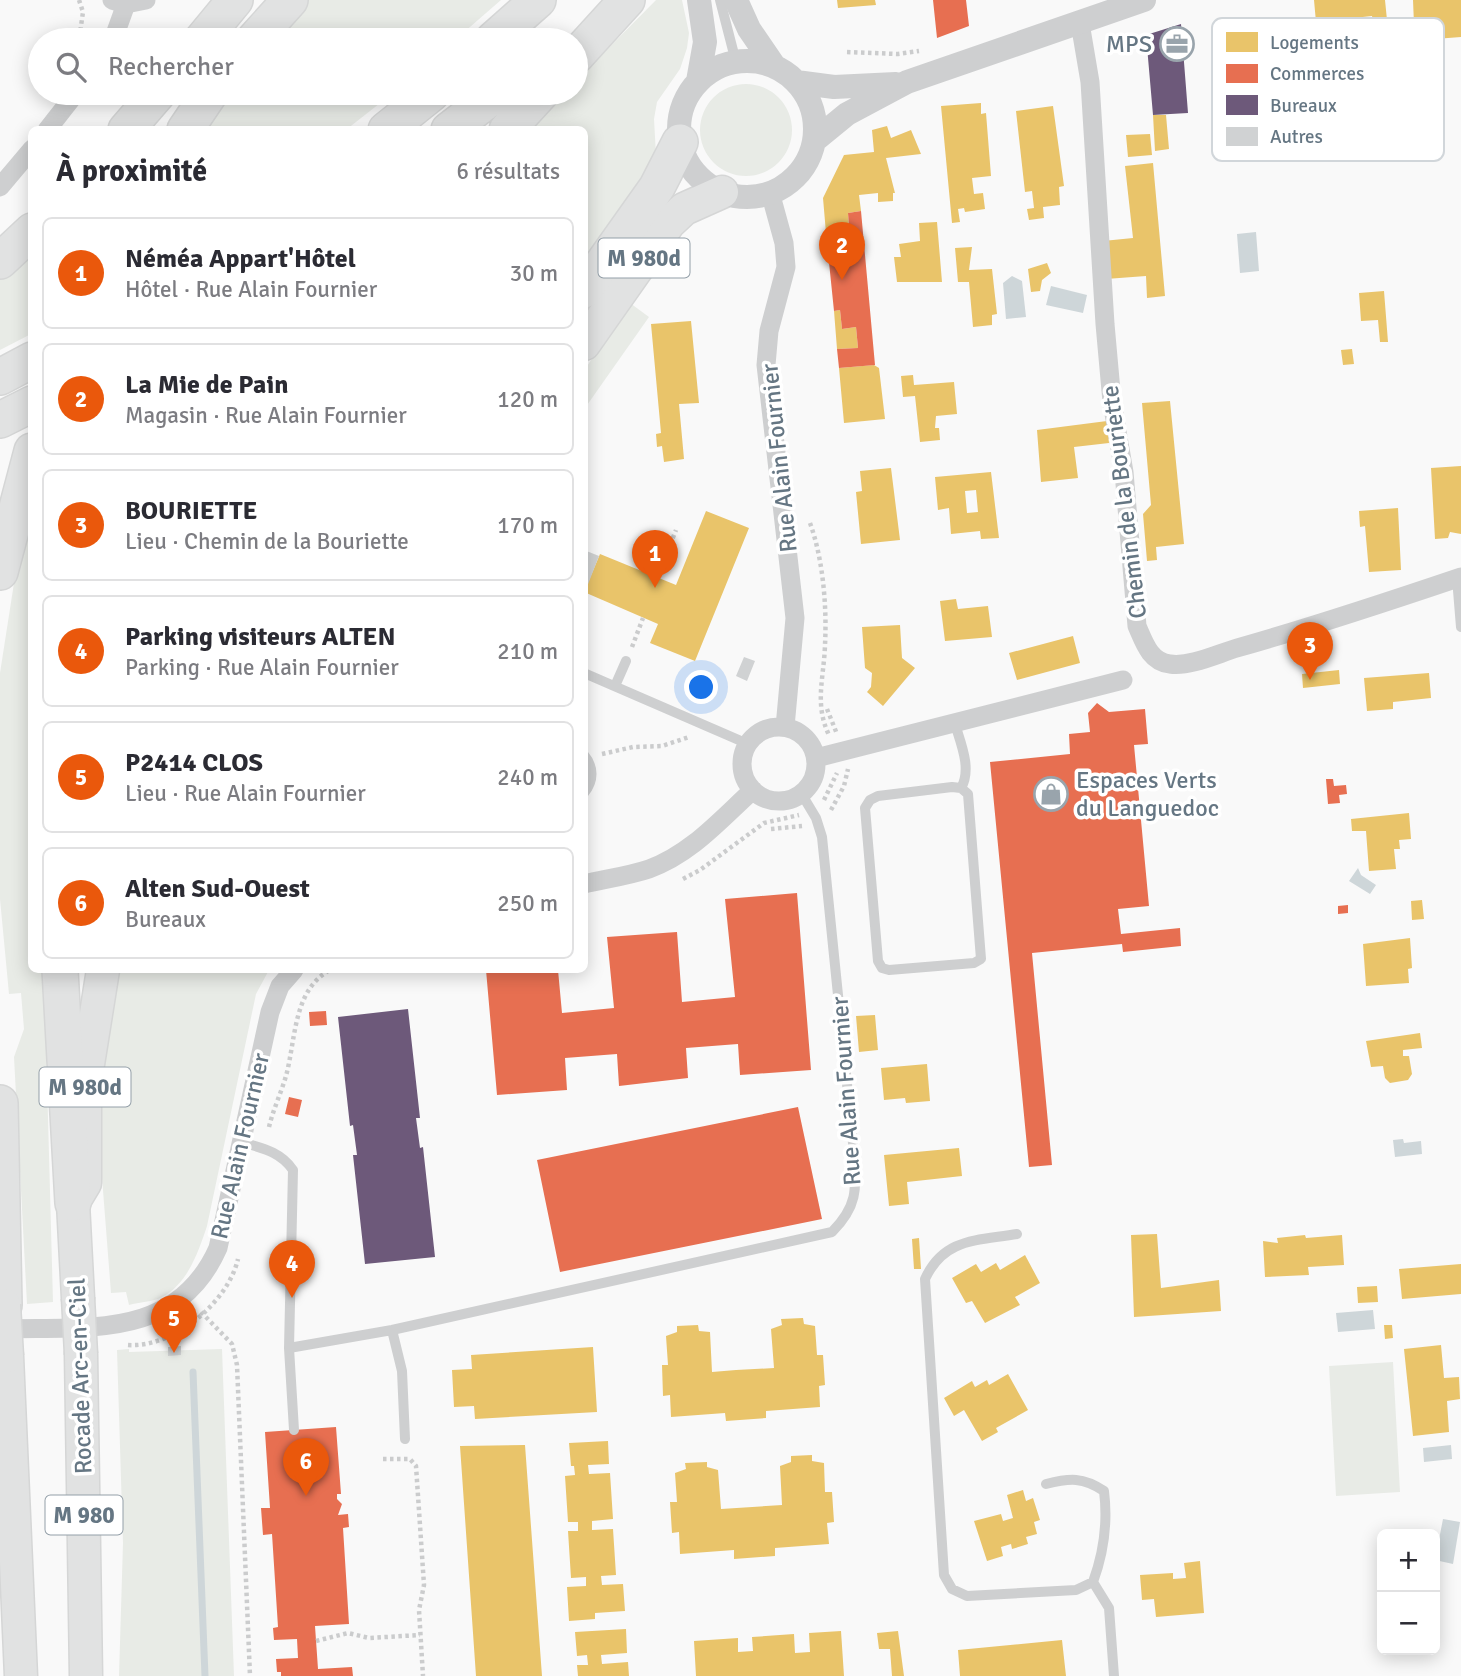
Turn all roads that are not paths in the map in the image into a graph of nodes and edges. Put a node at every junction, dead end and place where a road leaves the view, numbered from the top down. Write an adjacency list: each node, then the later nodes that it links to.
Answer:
1 (146, 0): 9 (street)
2 (235, 0): 13 (highway)
3 (253, 0): 14 (highway)
4 (290, 0): 15 (highway)
5 (538, 0): 16 (highway)
6 (602, 0): 17 (highway)
7 (626, 0): 18 (highway)
8 (1144, 0): 11 (street)
9 (119, 2): 12 (street)
10 (716, 5): 19 (lane); 20 (street); 21 (street)
11 (1080, 23): 23 (street); 56 (street, Chemin de la Bouriette)
12 (115, 28)
13 (212, 28)
14 (235, 28)
15 (265, 28)
16 (506, 28)
17 (571, 28)
18 (588, 43)
19 (736, 62): 20 (street); 21 (street)
20 (775, 67): 22 (street)
21 (698, 81): 41 (street)
22 (796, 82): 23 (street); 40 (street)
23 (907, 82): 40 (street)
24 (67, 105): 32 (street)
25 (148, 105): 33 (highway)
26 (185, 105): 34 (highway)
27 (202, 105): 35 (highway)
28 (417, 105): 36 (highway)
29 (483, 105): 37 (highway)
30 (487, 105): 38 (highway)
31 (530, 105): 39 (highway)
32 (50, 126)
33 (129, 126)
34 (172, 126)
35 (188, 126)
36 (391, 126)
37 (454, 126)
38 (465, 126)
39 (511, 126)
40 (814, 141): 45 (street)
41 (680, 142): 44 (street); 48 (highway)
42 (28, 154): 43 (street)
43 (0, 187)
44 (722, 192): 45 (street); 49 (highway, M 980d)
45 (770, 192): 63 (street, Rue Alain Fournier)
46 (28, 235): 47 (highway)
47 (0, 261)
48 (588, 284)
49 (588, 338)
50 (28, 362): 51 (highway)
51 (0, 377)
52 (28, 406): 53 (highway)
53 (0, 420)
54 (27, 464): 55 (highway)
55 (0, 572)
56 (1459, 578): 57 (lane)
57 (1461, 627)
58 (626, 661): 61 (lane)
59 (588, 675): 61 (lane)
60 (1123, 680): 62 (street)
61 (615, 686): 64 (lane)
62 (955, 724): 65 (street); 68 (lane)
63 (785, 727): 64 (street); 65 (street)
64 (748, 744): 69 (street)
65 (816, 758): 70 (street)
66 (588, 762): 67 (lane)
67 (588, 786)
68 (961, 788): 68 (lane)
69 (753, 790): 70 (street); 71 (street)
70 (801, 793): 80 (lane, Rue Alain Fournier)
71 (588, 883)
72 (60, 973): 77 (highway, M 980)
73 (103, 973): 77 (highway, M 980d)
74 (292, 973): 76 (street, Rue Alain Fournier)
75 (0, 1104): 79 (highway, M 980)
76 (241, 1142): 79 (street, Rue Alain Fournier); 81 (lane)
77 (74, 1203): 87 (highway, Rocade Arc-en-Ciel / M 980, bridge)
78 (1017, 1234): 85 (lane)
79 (3, 1323): 86 (highway, M 980)
80 (392, 1330): 81 (lane, Rue Alain Fournier); 83 (lane)
81 (289, 1348): 82 (lane)
82 (294, 1430)
83 (405, 1440)
84 (1046, 1484): 85 (lane)
85 (1093, 1582): 88 (lane)
86 (21, 1676)
87 (86, 1676)
88 (1114, 1676)

